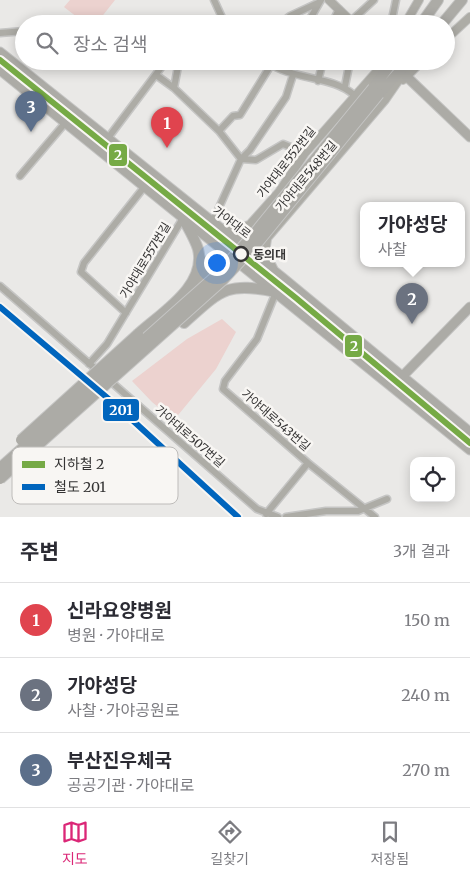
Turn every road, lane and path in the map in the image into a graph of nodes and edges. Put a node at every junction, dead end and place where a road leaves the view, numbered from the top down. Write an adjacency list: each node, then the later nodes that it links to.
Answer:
1 (214, 0): 10 (street)
2 (329, 0): 9 (street)
3 (374, 0): 15 (street)
4 (396, 0): 16 (street)
5 (419, 0): 17 (street)
6 (438, 0): 18 (highway)
7 (462, 0): 19 (highway)
8 (320, 2): 11 (street); 12 (street)
9 (338, 9): 13 (street); 14 (street)
10 (220, 15)
11 (292, 15)
12 (312, 15)
13 (336, 15)
14 (344, 15)
15 (359, 15)
16 (394, 15)
17 (410, 15)
18 (427, 15)
19 (450, 15)
20 (470, 17): 21 (street)
21 (455, 31)
22 (15, 32): 23 (street)
23 (0, 33)
24 (0, 52): 25 (main road, 가야대로)
25 (15, 64)
26 (0, 70): 48 (main road)
27 (23, 70): 51 (main road, 가야대로)
28 (159, 70): 40 (street)
29 (177, 70): 45 (street)
30 (264, 70): 49 (street)
31 (282, 70): 41 (street)
32 (292, 70): 41 (street)
33 (321, 70): 43 (street)
34 (348, 70): 44 (street)
35 (379, 70): 46 (street, 가야대로552번길)
36 (383, 70): 46 (street, 가야대로552번길)
37 (388, 70): 46 (highway)
38 (400, 70): 46 (highway)
39 (412, 70): 42 (street, 가야대로548번길)
40 (156, 74): 45 (street); 51 (street)
41 (290, 74): 43 (street); 53 (street)
42 (406, 76): 46 (street, 가야대로548번길); 50 (main road)
43 (318, 81): 44 (street)
44 (345, 86): 47 (street)
45 (174, 88): 49 (street)
46 (375, 92): 47 (street, 가야대로552번길); 60 (street, 가야대로548번길); 79 (highway, bridge); 80 (highway, bridge)
47 (354, 95): 52 (street, 가야대로552번길)
48 (66, 122): 54 (street); 55 (main road)
49 (219, 131): 53 (street)
50 (470, 137)
51 (108, 138): 56 (main road, 가야대로)
52 (305, 153): 53 (street); 58 (street, 가야대로552번길)
53 (241, 159): 59 (street)
54 (20, 176)
55 (145, 186): 57 (main road); 73 (street, 가야대로557번길)
56 (188, 203): 57 (main road); 59 (main road, 가야대로)
57 (182, 217): 62 (highway); 63 (main road); 73 (street, 가야대로557번길)
58 (250, 224): 59 (street); 61 (street, 가야대로552번길)
59 (216, 225): 61 (main road, 가야대로)
60 (268, 239): 64 (street, 가야대로548번길); 66 (street)
61 (236, 241): 63 (street, 가야대로552번길); 64 (main road, 가야대로)
62 (198, 250): 67 (street); 78 (highway, bridge)
63 (226, 252): 65 (main road); 67 (street, 가야대로552번길)
64 (253, 255): 65 (street, 가야대로548번길); 66 (main road, 가야대로)
65 (242, 265): 70 (main road); 71 (street, 가야대로548번길)
66 (277, 273): 75 (main road, 가야대로)
67 (202, 278): 71 (street, 가야대로552번길)
68 (0, 286): 74 (street, 가야대로507번길)
69 (233, 287): 70 (highway); 71 (street); 81 (highway)
70 (276, 292): 76 (main road); 86 (street, 가야대로543번길)
71 (196, 300)
72 (470, 307): 75 (main road)
73 (126, 313): 74 (street, 가야대로557번길)
74 (89, 364): 94 (street, 가야대로507번길)
75 (402, 376): 76 (main road); 77 (main road, 가야대로)
76 (392, 387): 83 (main road)
77 (470, 432)
78 (13, 447)
79 (24, 447)
80 (36, 447)
81 (46, 447)
82 (12, 448): 85 (highway, bridge)
83 (470, 450)
84 (12, 457): 87 (highway, bridge)
85 (0, 459)
86 (308, 463): 93 (street); 94 (street)
87 (0, 468)
88 (12, 468): 90 (highway, bridge)
89 (12, 477): 91 (highway)
90 (0, 479)
91 (0, 488)
92 (386, 499): 93 (street)
93 (364, 509): 96 (street); 97 (street)
94 (266, 514): 95 (street, 가야대로507번길)
95 (278, 517)
96 (286, 517)
97 (374, 517)

